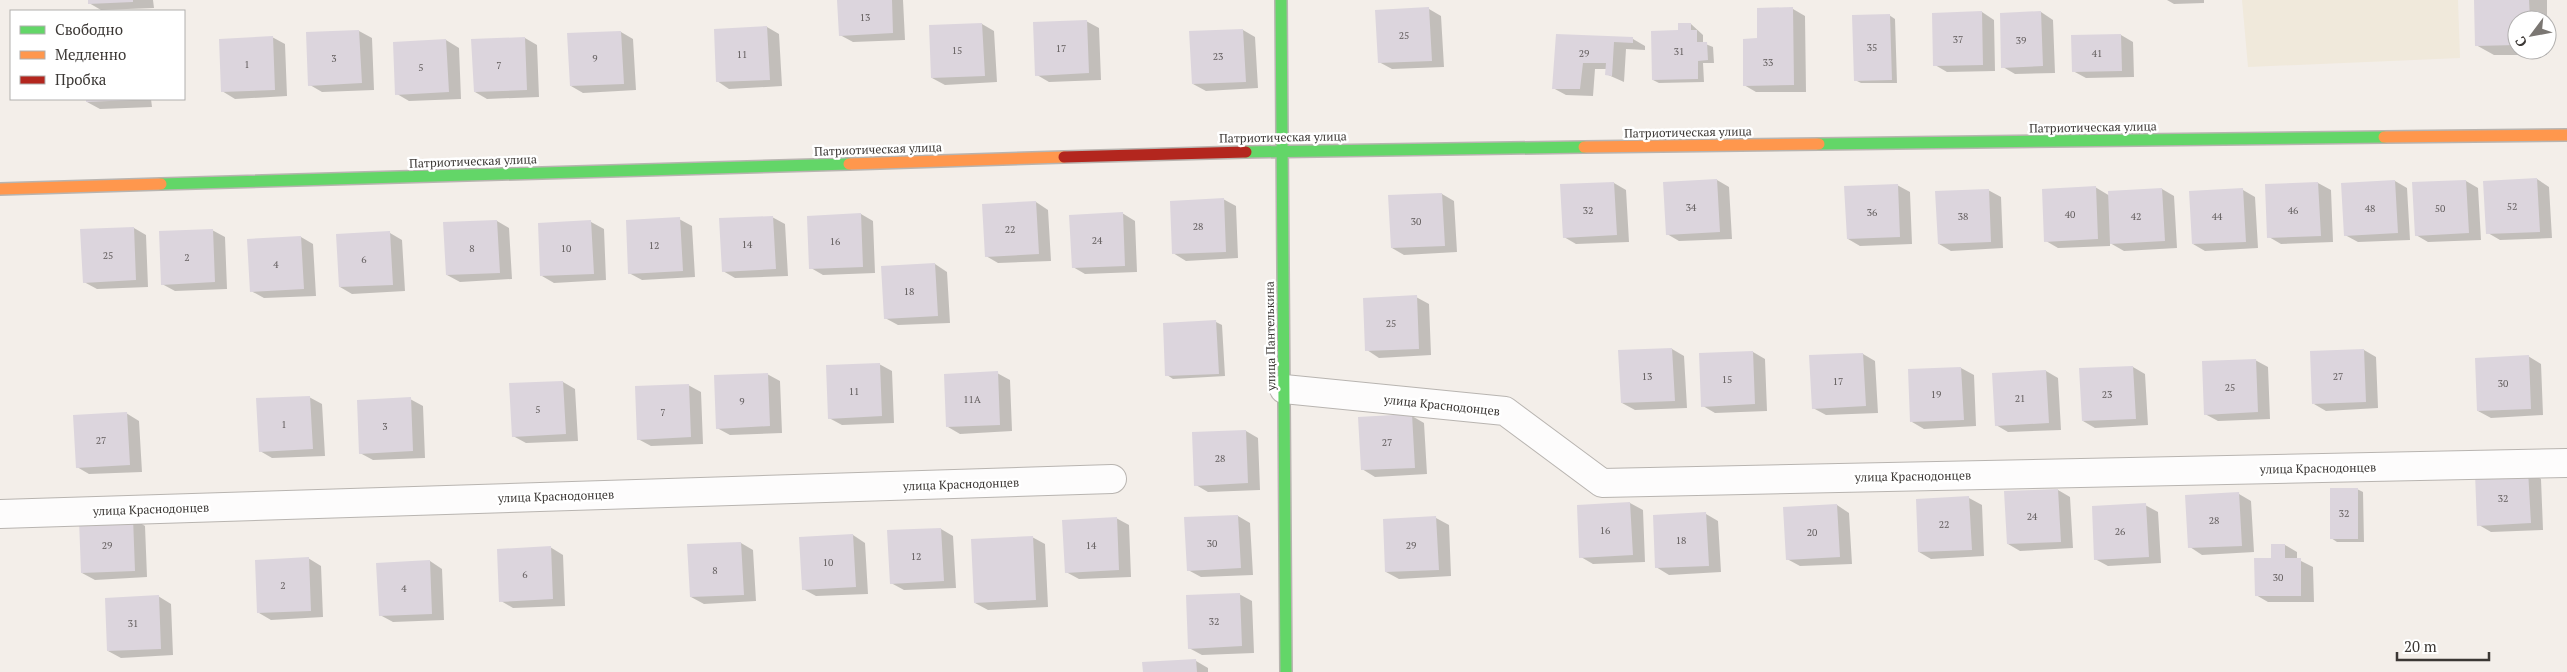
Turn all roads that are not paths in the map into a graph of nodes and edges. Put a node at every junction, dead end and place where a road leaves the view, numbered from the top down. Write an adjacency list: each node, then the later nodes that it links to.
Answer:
1 (1281, 0): 3 (street, улица Пантелькина)
2 (2567, 136): 3 (street, Патриотическая улица)
3 (1281, 151): 4 (street, Патриотическая улица); 5 (street, улица Пантелькина)
4 (0, 189)
5 (1284, 389): 6 (street, улица Краснодонцев); 9 (street, улица Пантелькина)
6 (2567, 463)
7 (1112, 479): 8 (street, улица Краснодонцев)
8 (0, 514)
9 (1286, 672)

